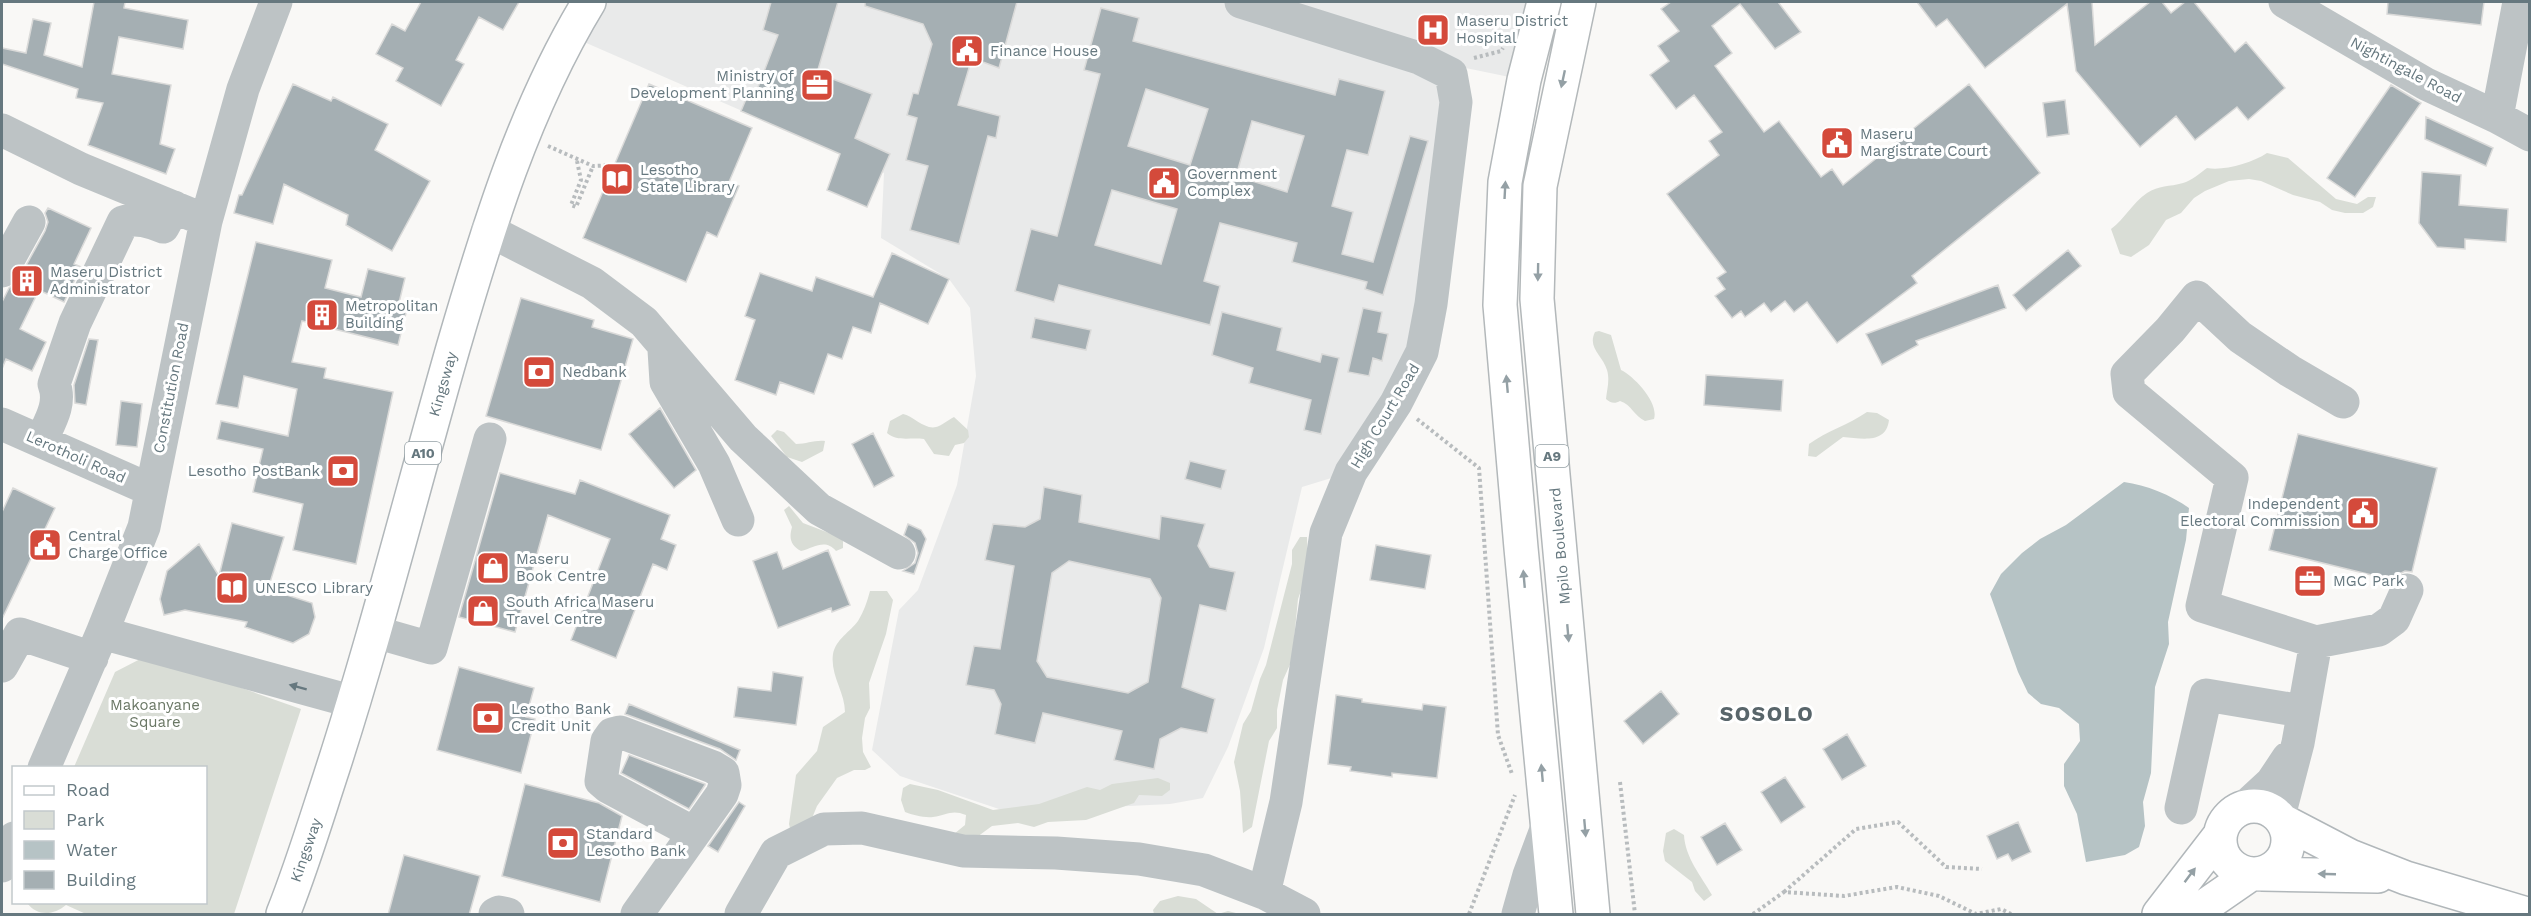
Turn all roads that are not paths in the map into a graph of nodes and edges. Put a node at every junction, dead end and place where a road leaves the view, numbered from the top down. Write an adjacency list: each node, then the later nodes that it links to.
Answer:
1 (276, 2): 12 (street, Constitution Road)
2 (589, 2): 14 (main road, Kingsway / A10)
3 (1241, 2): 42 (street, High Court Road)
4 (1544, 2): 35 (main road, A9, one-way to 4)
5 (1579, 2): 51 (main road, Mpilo Boulevard / A9, one-way to 51)
6 (2285, 2): 8 (street, Nightingale Road)
7 (2519, 2): 8 (street)
8 (2497, 117): 10 (street, Nightingale Road)
9 (2, 130): 11 (street)
10 (2529, 135)
11 (174, 207): 12 (street); 20 (street)
12 (206, 221): 21 (street, Constitution Road)
13 (29, 222): 15 (street)
14 (488, 230): 16 (street); 25 (main road, Kingsway / A10)
15 (2, 271)
16 (664, 348): 22 (street); 23 (street)
17 (2343, 402): 26 (street)
18 (2, 424): 20 (street, Lerotholi Road)
19 (490, 438): 25 (street)
20 (41, 441): 21 (street, Lerotholi Road)
21 (151, 490): 27 (street, Constitution Road)
22 (738, 520)
23 (899, 553)
24 (2407, 590): 26 (street)
25 (375, 632): 29 (main road, Kingsway / A10)
26 (2316, 642): 30 (street)
27 (97, 646): 28 (street); 29 (street, one-way to 27); 31 (street, Constitution Road)
28 (2, 666)
29 (354, 702): 43 (main road, Kingsway / A10)
30 (2300, 727): 32 (street); 33 (street); 34 (street)
31 (45, 766)
32 (2246, 806): 34 (main road); 37 (main road)
33 (2181, 808)
34 (2281, 818): 40 (main road); 41 (main road)
35 (1547, 827): 49 (street); 50 (main road, A9)
36 (694, 833): 46 (street)
37 (2220, 834): 40 (main road); 52 (main road, one-way to 37)
38 (12, 843): 39 (street)
39 (2, 866)
40 (2257, 874): 41 (main road, one-way to 40); 53 (main road)
41 (2406, 878): 54 (main road)
42 (1264, 893): 47 (street); 48 (street)
43 (283, 915)
44 (495, 915): 45 (street)
45 (508, 915)
46 (637, 915)
47 (741, 915)
48 (1304, 915)
49 (1518, 915)
50 (1556, 915)
51 (1593, 915)
52 (2159, 915)
53 (2193, 915)
54 (2527, 915)

